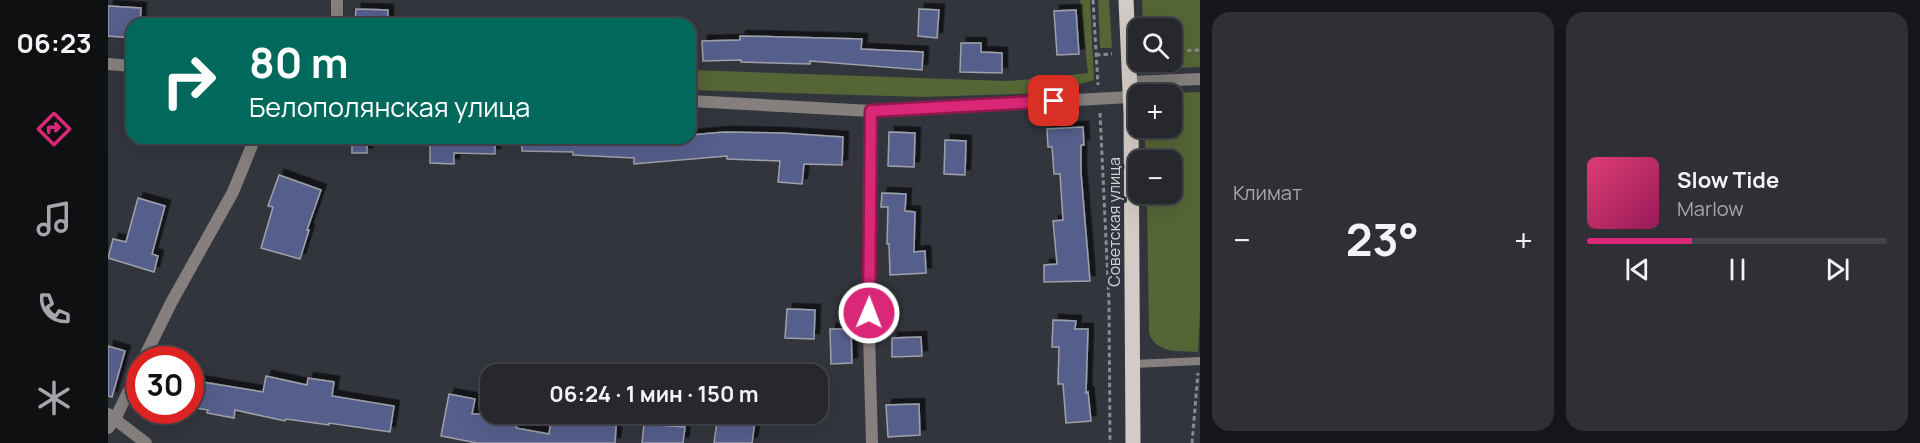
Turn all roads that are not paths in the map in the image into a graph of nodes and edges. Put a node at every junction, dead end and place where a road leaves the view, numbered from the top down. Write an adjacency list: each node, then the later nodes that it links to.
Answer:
1 (337, 0): 3 (street)
2 (1126, 0): 7 (main road, Советская улица)
3 (337, 18)
4 (108, 64): 5 (street)
5 (126, 66)
6 (1200, 79): 8 (street)
7 (1130, 84)
8 (1168, 84)
9 (1128, 91): 11 (street)
10 (696, 101): 11 (street)
11 (871, 111): 20 (street)
12 (1131, 138): 16 (main road, Советская улица)
13 (253, 144): 14 (street)
14 (150, 346)
15 (1200, 361): 16 (lane)
16 (1133, 364): 21 (main road, Советская улица)
17 (126, 392): 18 (street)
18 (110, 420): 19 (street)
19 (146, 443)
20 (872, 443)
21 (1133, 443)

